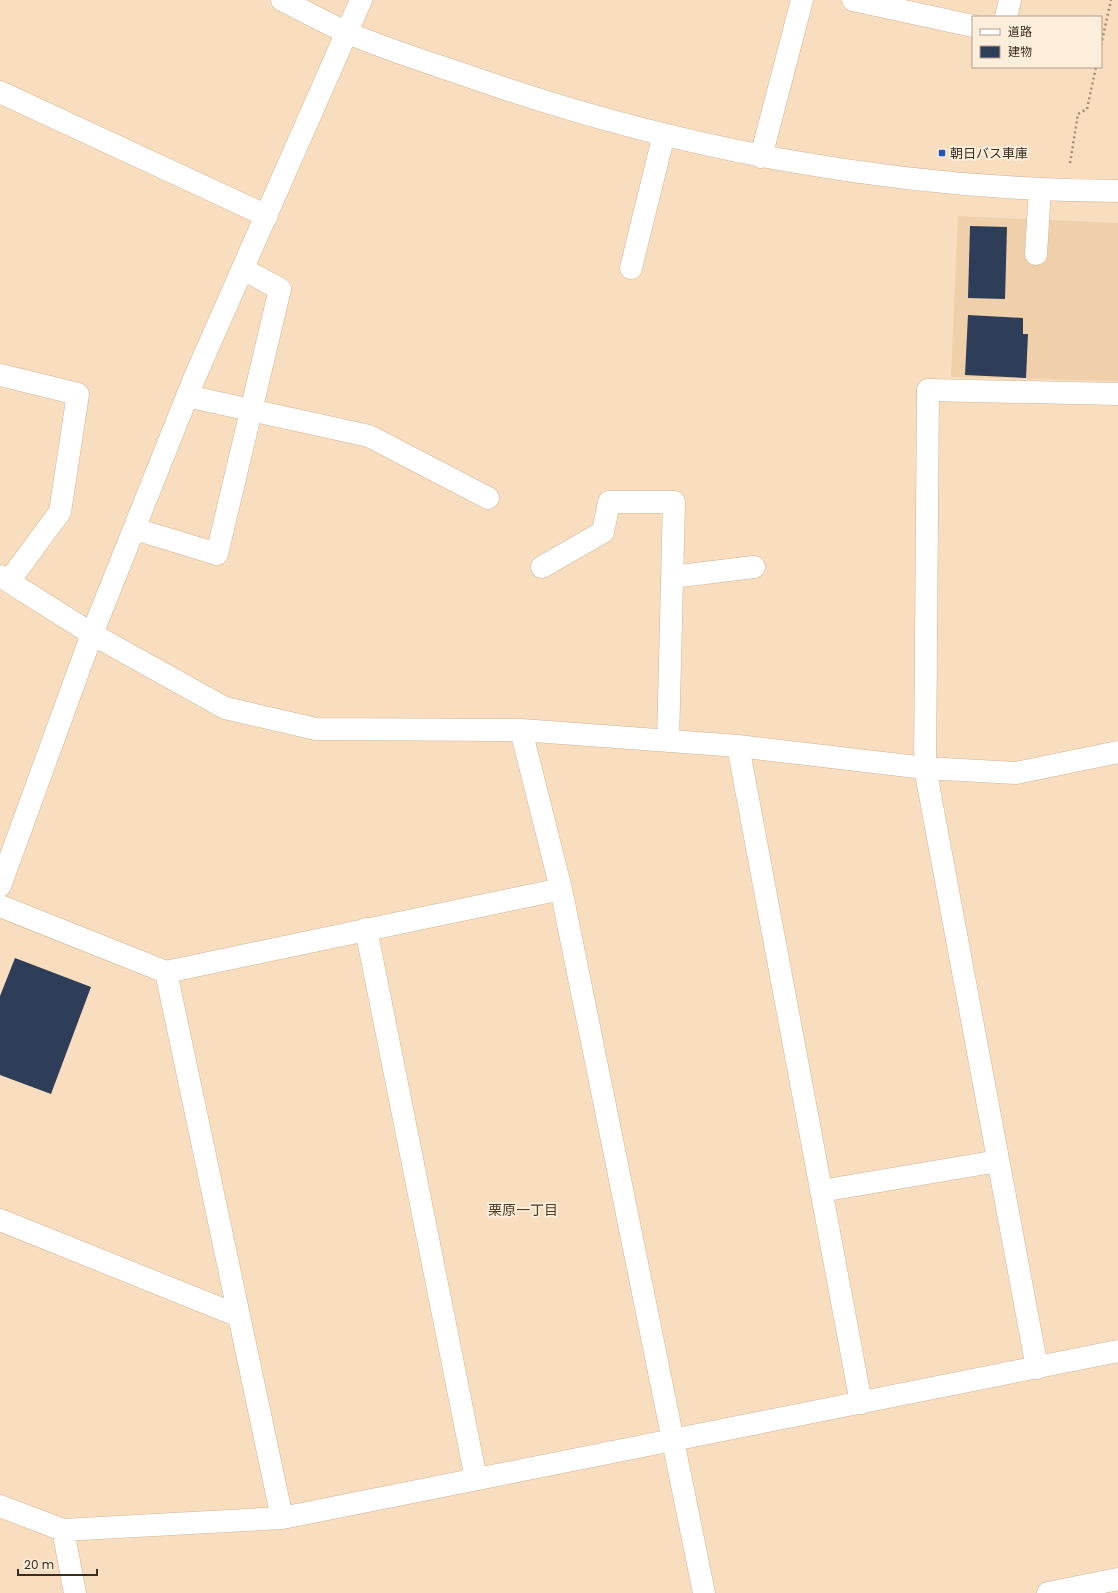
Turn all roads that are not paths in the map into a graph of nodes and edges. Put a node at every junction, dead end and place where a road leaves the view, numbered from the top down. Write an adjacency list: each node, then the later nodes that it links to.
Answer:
1 (282, 0): 8 (street)
2 (361, 0): 8 (street)
3 (802, 0): 11 (street)
4 (853, 0): 7 (street)
5 (1010, 0): 6 (street)
6 (1006, 16)
7 (972, 26)
8 (348, 33): 10 (street); 14 (street)
9 (0, 92): 14 (street)
10 (664, 134): 11 (street); 16 (street)
11 (761, 157): 12 (street)
12 (1040, 189): 13 (street); 15 (street)
13 (1118, 191)
14 (267, 216): 17 (street)
15 (1036, 254)
16 (631, 268)
17 (243, 269): 20 (street); 21 (street)
18 (0, 375): 27 (street)
19 (1118, 394): 33 (street)
20 (187, 396): 21 (street); 23 (street)
21 (251, 409): 22 (street); 23 (street)
22 (488, 498)
23 (135, 529): 28 (street)
24 (542, 567): 26 (street)
25 (754, 567): 26 (street)
26 (672, 577): 30 (street)
27 (5, 578): 28 (street)
28 (92, 634): 29 (street); 34 (street)
29 (521, 730): 30 (street); 35 (street)
30 (668, 741): 31 (street)
31 (738, 746): 33 (street); 40 (street)
32 (1118, 752): 33 (street)
33 (925, 768): 39 (street)
34 (0, 886)
35 (561, 889): 37 (street); 46 (street)
36 (0, 906): 38 (street)
37 (366, 929): 38 (street); 47 (street)
38 (166, 972): 42 (street)
39 (998, 1161): 40 (street); 44 (street)
40 (821, 1191): 45 (street)
41 (0, 1220): 42 (street)
42 (239, 1316): 49 (street)
43 (1118, 1351): 44 (street)
44 (1037, 1368): 45 (street)
45 (861, 1403): 46 (street)
46 (673, 1440): 47 (street); 53 (street)
47 (476, 1479): 49 (street)
48 (0, 1506): 50 (street)
49 (282, 1518): 50 (street)
50 (63, 1530): 52 (street)
51 (1118, 1579): 54 (street)
52 (75, 1593)
53 (704, 1593)
54 (1048, 1593)

